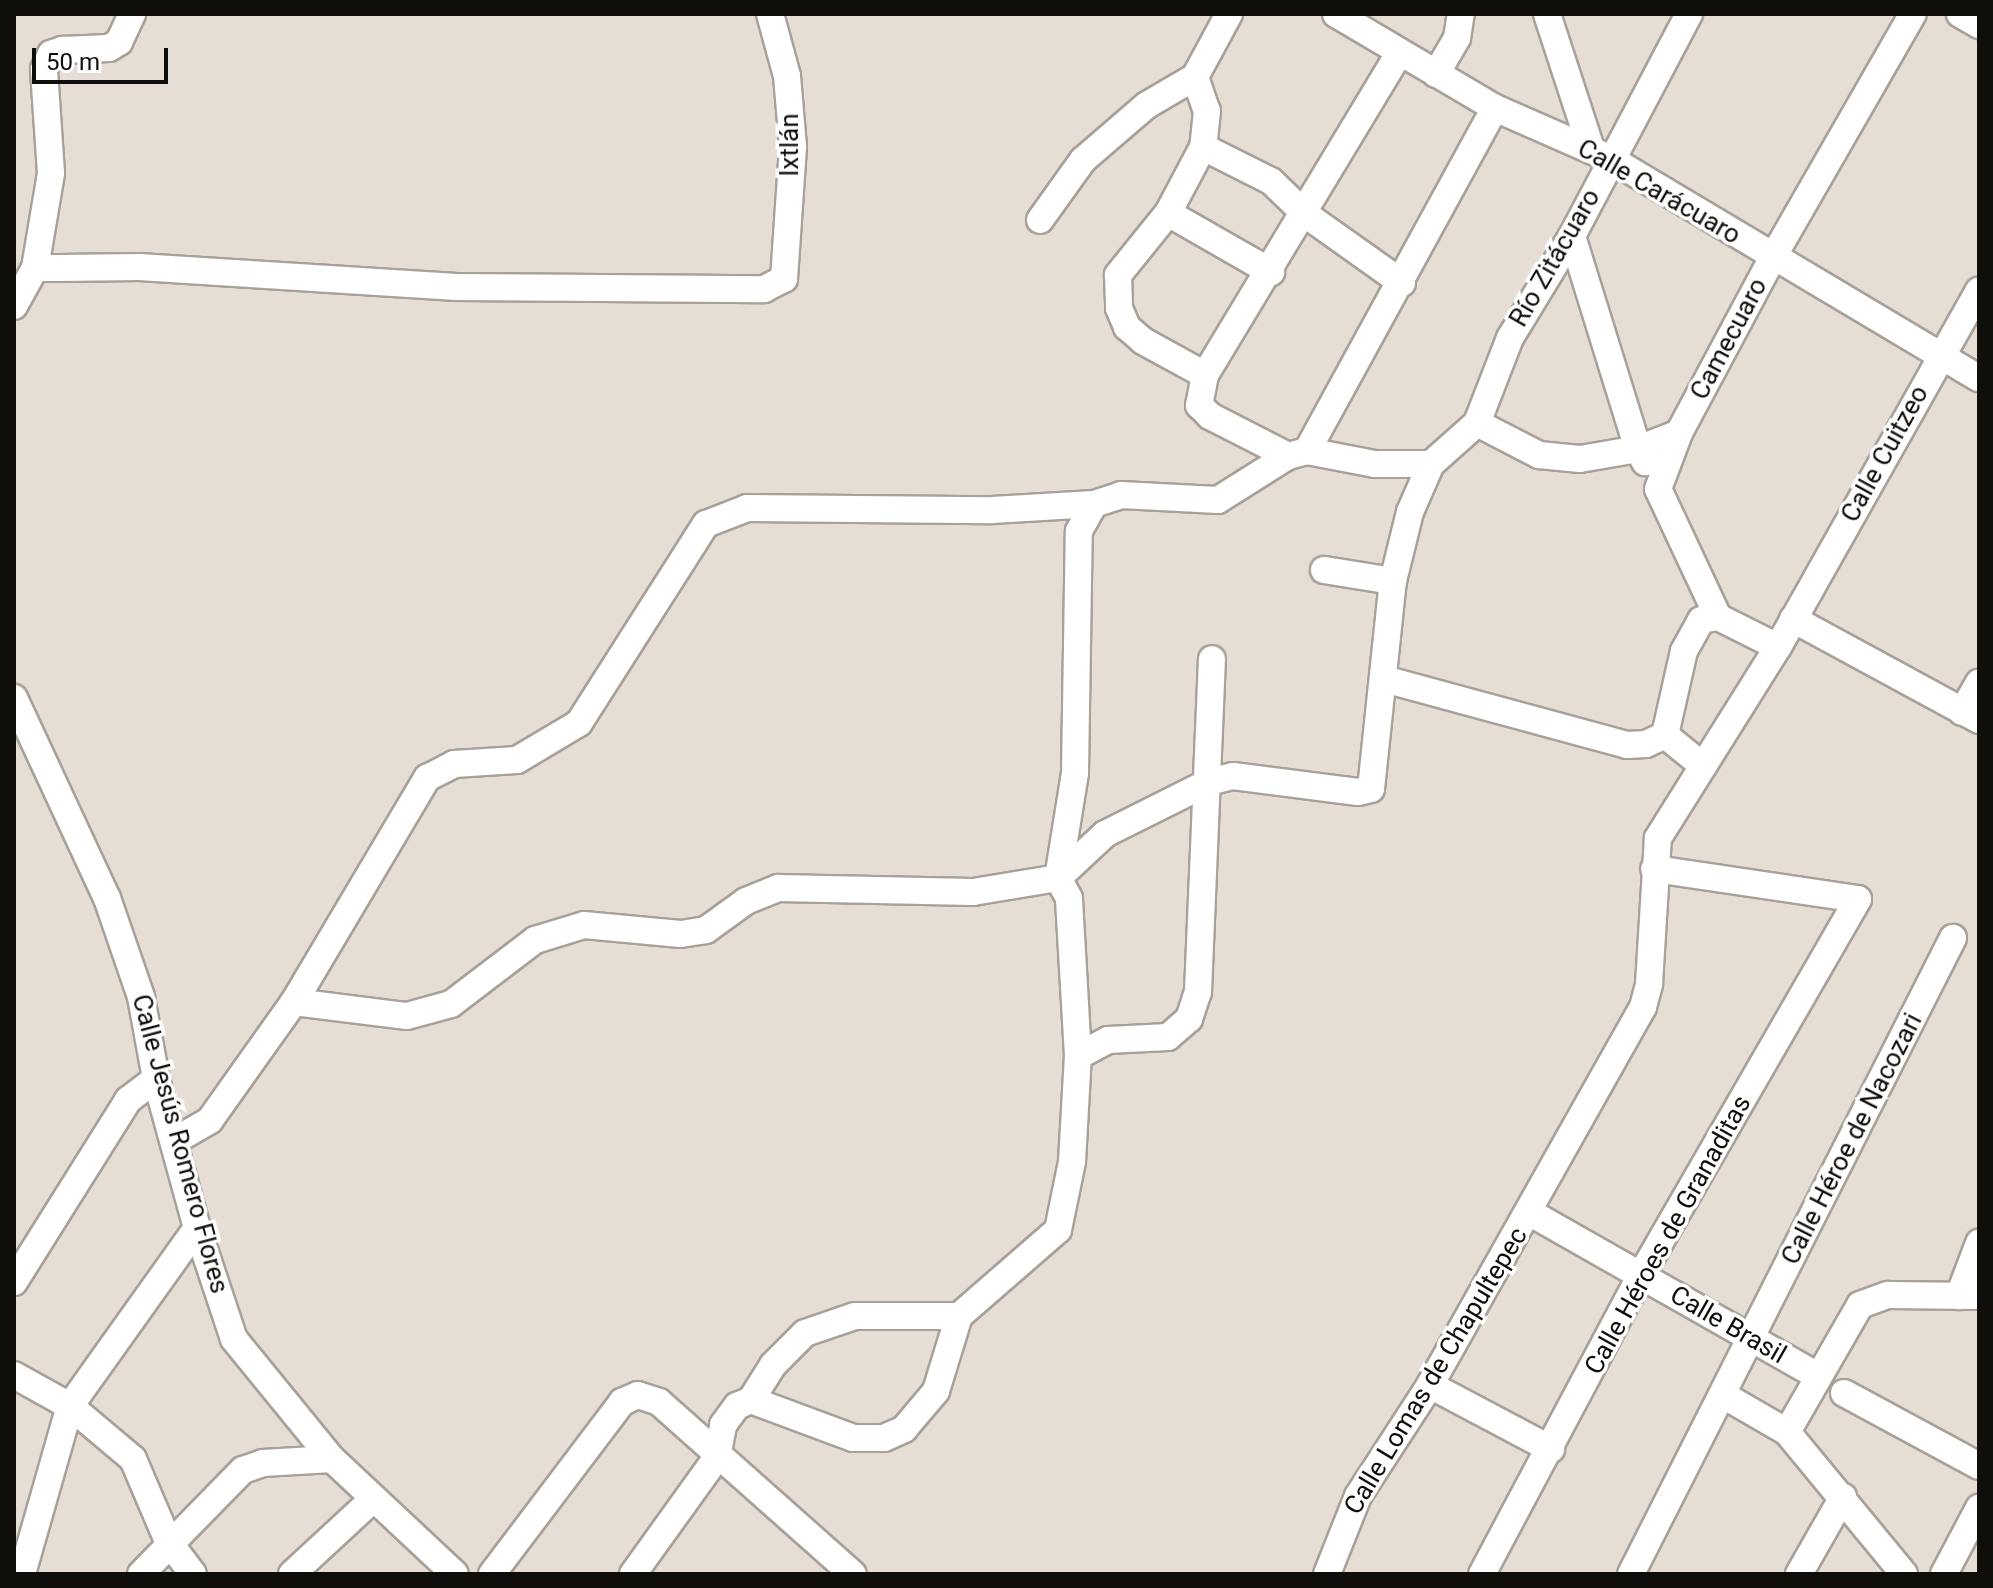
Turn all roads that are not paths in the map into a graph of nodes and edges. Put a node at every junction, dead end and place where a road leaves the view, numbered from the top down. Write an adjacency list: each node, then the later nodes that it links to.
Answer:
1 (132, 14): 22 (street)
2 (770, 14): 22 (street, Ixtlán)
3 (1229, 14): 13 (street)
4 (1336, 14): 11 (street, Calle Carácuaro)
5 (1461, 14): 12 (street)
6 (1547, 14): 16 (street)
7 (1689, 14): 16 (street, Río Zitácuaro)
8 (1913, 14): 21 (street, Camecuaro)
9 (1960, 14): 10 (street)
10 (1979, 25)
11 (1399, 53): 12 (street, Calle Carácuaro); 18 (street)
12 (1436, 74): 14 (street, Calle Carácuaro)
13 (1195, 77): 15 (street); 19 (street)
14 (1495, 108): 16 (street, Calle Carácuaro); 24 (street)
15 (1203, 147): 17 (street); 18 (street)
16 (1601, 154): 20 (street, Río Zitácuaro); 21 (street, Calle Carácuaro)
17 (1168, 213): 23 (street); 28 (street)
18 (1305, 214): 23 (street); 24 (street)
19 (1040, 220)
20 (1572, 236): 30 (street, Río Zitácuaro); 32 (street)
21 (1773, 257): 27 (street, Calle Carácuaro); 31 (street, Camecuaro)
22 (35, 268): 26 (street)
23 (1271, 272): 28 (street)
24 (1402, 283): 33 (street)
25 (1979, 291): 27 (street, Calle Cuitzeo)
26 (14, 306)
27 (1941, 356): 29 (street, Calle Carácuaro); 40 (street, Calle Cuitzeo)
28 (1205, 375): 33 (street)
29 (1979, 378)
30 (1477, 423): 32 (street); 34 (street)
31 (1679, 433): 32 (street); 35 (street, Camecuaro)
32 (1638, 449): 35 (street)
33 (1298, 453): 34 (street); 36 (street)
34 (1431, 464): 38 (street)
35 (1658, 489): 39 (street)
36 (1094, 504): 51 (street); 53 (street)
37 (1324, 570): 38 (street)
38 (1393, 581): 43 (street)
39 (1718, 617): 41 (street); 47 (street)
40 (1793, 619): 41 (street, Calle Cuitzeo); 46 (street)
41 (1778, 647): 48 (street, Calle Cuitzeo)
42 (1212, 659): 49 (street)
43 (1384, 679): 47 (street); 49 (street)
44 (1979, 683): 46 (street)
45 (14, 698): 55 (street, Calle Jesús Romero Flores)
46 (1971, 716)
47 (1665, 735): 48 (street)
48 (1703, 766): 50 (street, Calle Cuitzeo)
49 (1209, 782): 51 (street); 54 (street)
50 (1654, 869): 57 (street, Calle Lomas de Chapultepec); 60 (street, Calle Héroes de Granaditas)
51 (1058, 878): 53 (street); 54 (street)
52 (1953, 938): 64 (street, Calle Héroe de Nacozari)
53 (294, 1002): 56 (street)
54 (1078, 1056): 63 (street)
55 (156, 1079): 56 (street, Calle Jesús Romero Flores); 61 (street)
56 (176, 1140): 58 (street, Calle Jesús Romero Flores)
57 (1529, 1212): 60 (street); 67 (street, Calle Lomas de Chapultepec)
58 (197, 1228): 71 (street); 75 (street, Calle Jesús Romero Flores)
59 (1979, 1243): 62 (street)
60 (1641, 1275): 64 (street, Calle Brasil); 73 (street, Calle Héroes de Granaditas)
61 (14, 1282)
62 (1969, 1296): 66 (street)
63 (959, 1316): 70 (street); 70 (street)
64 (1751, 1340): 66 (street, Calle Brasil); 69 (street, Calle Héroe de Nacozari)
65 (14, 1375): 71 (street)
66 (1816, 1375): 72 (street)
67 (1430, 1385): 73 (street); 89 (street, Calle Lomas de Chapultepec)
68 (1844, 1393): 76 (street)
69 (1723, 1395): 72 (street); 91 (street, Calle Héroe de Nacozari)
70 (751, 1400): 74 (street)
71 (70, 1406): 80 (street); 81 (street)
72 (1787, 1432): 77 (street)
73 (1551, 1449): 90 (street, Calle Héroes de Granaditas)
74 (717, 1457): 86 (street); 87 (street); 88 (street)
75 (332, 1459): 78 (street, Calle Jesús Romero Flores); 80 (street)
76 (1979, 1466)
77 (1843, 1497): 92 (street); 93 (street)
78 (372, 1500): 84 (street); 85 (street, Calle Jesús Romero Flores)
79 (1979, 1508): 94 (street)
80 (168, 1541): 82 (street); 83 (street)
81 (22, 1574)
82 (141, 1574)
83 (193, 1574)
84 (292, 1574)
85 (455, 1574)
86 (492, 1574)
87 (633, 1574)
88 (853, 1574)
89 (1327, 1574)
90 (1482, 1574)
91 (1631, 1574)
92 (1799, 1574)
93 (1904, 1574)
94 (1944, 1574)

